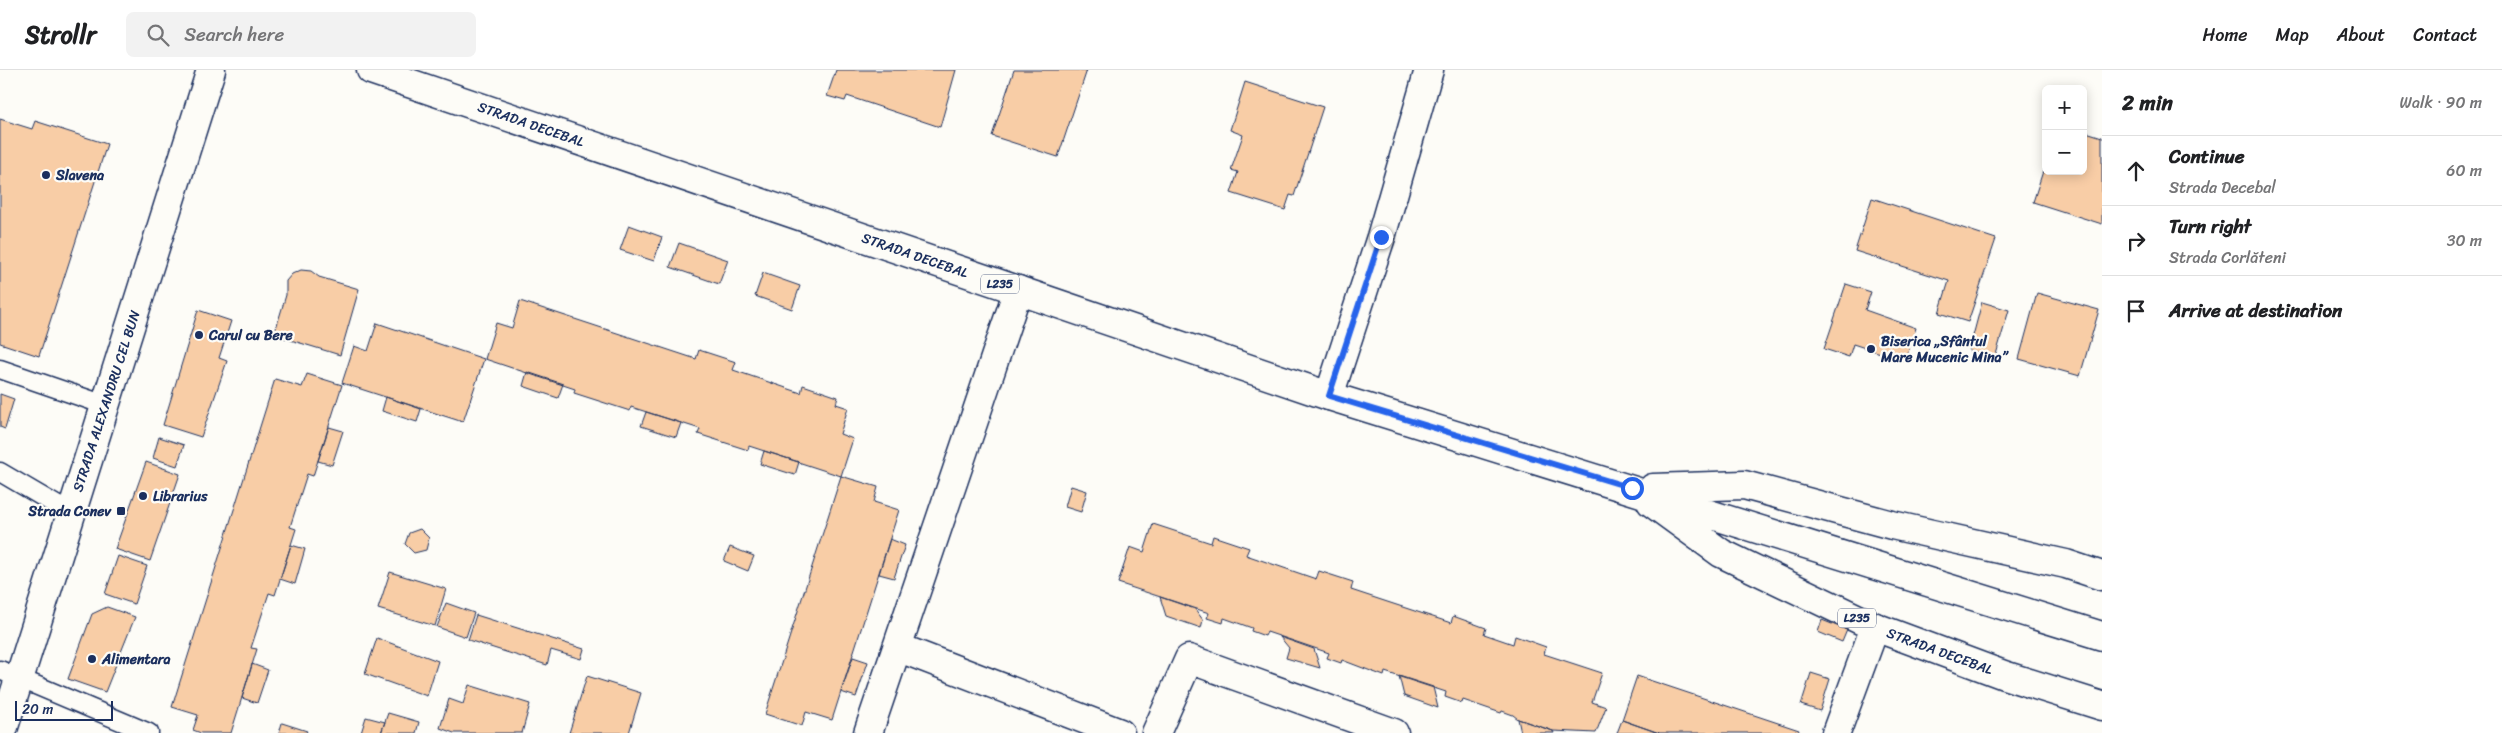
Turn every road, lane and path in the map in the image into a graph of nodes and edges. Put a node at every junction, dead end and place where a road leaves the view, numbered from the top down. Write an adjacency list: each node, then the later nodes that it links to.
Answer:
1 (211, 70): 7 (main road, STRADA ALEXANDRU CEL BUN)
2 (371, 70): 4 (main road, STRADA DECEBAL / L235)
3 (1429, 70): 6 (main road)
4 (1018, 290): 6 (main road, STRADA DECEBAL / L235); 14 (main road)
5 (0, 369): 7 (lane)
6 (1329, 396): 9 (main road, STRADA DECEBAL / L235)
7 (105, 405): 10 (main road, STRADA ALEXANDRU CEL BUN)
8 (0, 472): 10 (lane)
9 (1632, 488): 11 (main road, STRADA DECEBAL / L235); 12 (main road, STRADA DECEBAL / L235); 13 (main road, STRADA DECEBAL)
10 (70, 513): 15 (main road, STRADA ALEXANDRU CEL BUN)
11 (2102, 576)
12 (1875, 627): 16 (main road, STRADA DECEBAL / L235); 23 (main road)
13 (2102, 636)
14 (898, 647): 19 (main road); 20 (main road)
15 (10, 673): 17 (main road, STRADA ALEXANDRU CEL BUN); 18 (lane)
16 (2102, 706)
17 (2, 733)
18 (149, 733)
19 (868, 733)
20 (1120, 733)
21 (1156, 733): 22 (main road)
22 (1394, 733)
23 (1836, 733)

